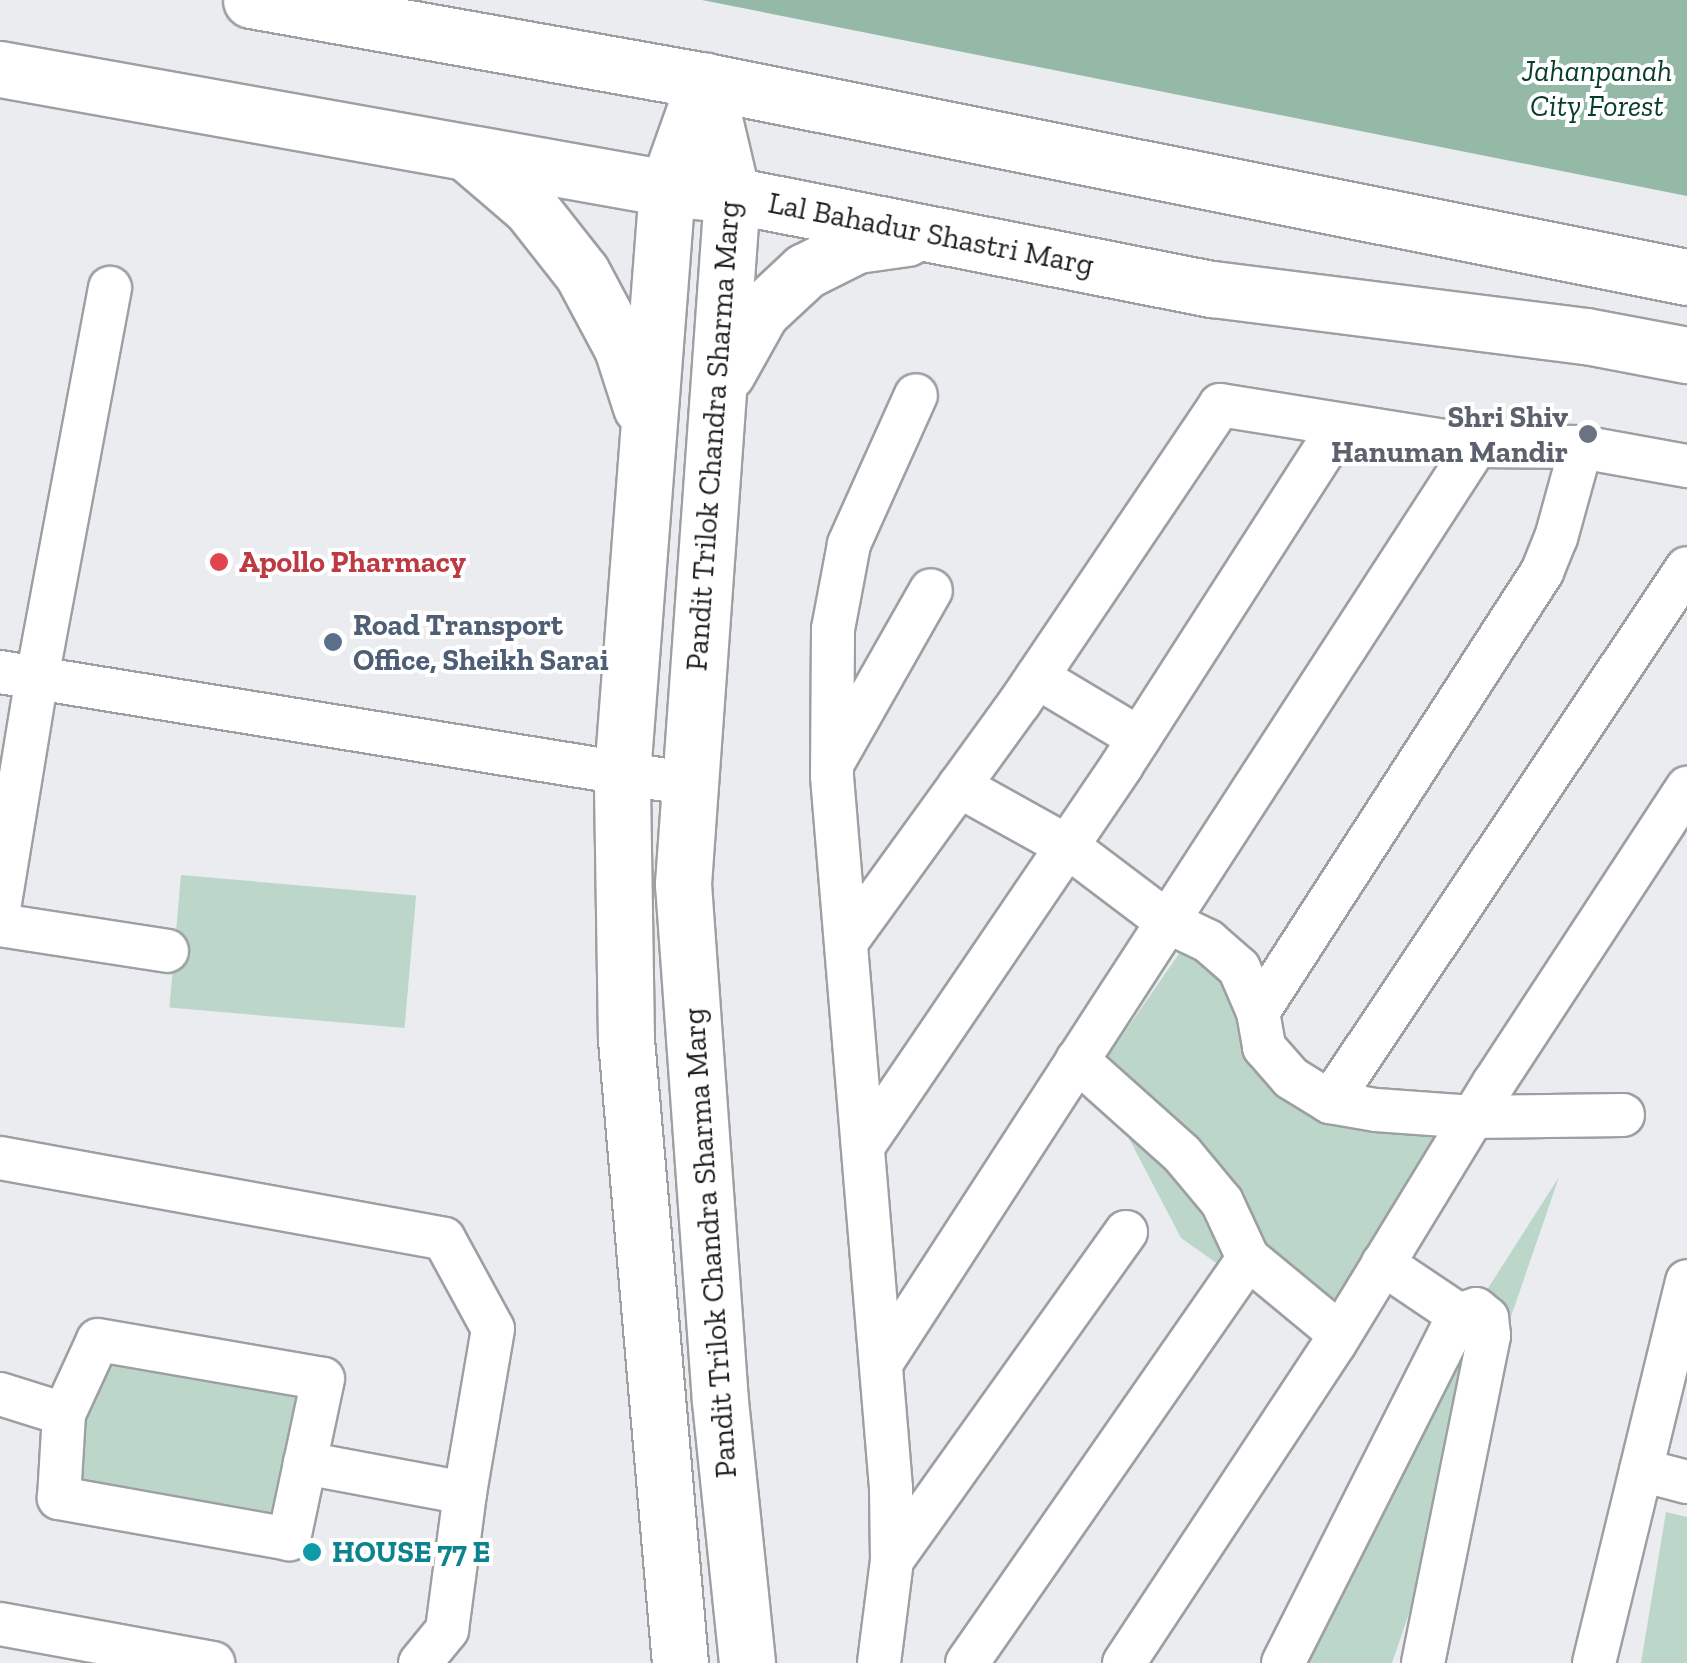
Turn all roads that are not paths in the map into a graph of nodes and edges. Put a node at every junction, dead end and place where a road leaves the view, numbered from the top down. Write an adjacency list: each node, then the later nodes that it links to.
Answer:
1 (251, 0): 3 (main road)
2 (0, 69): 4 (main road, Lal Bahadur Shastri Marg)
3 (704, 81): 5 (main road, Pandit Trilok Chandra Sharma Marg); 6 (main road, Pandit Trilok Chandra Sharma Marg); 8 (main road)
4 (466, 152): 5 (main road, Lal Bahadur Shastri Marg); 14 (main road)
5 (667, 188): 6 (main road, Lal Bahadur Shastri Marg); 14 (main road, Pandit Trilok Chandra Sharma Marg)
6 (732, 195): 7 (main road, Lal Bahadur Shastri Marg); 12 (main road, Pandit Trilok Chandra Sharma Marg)
7 (974, 244): 10 (main road, Lal Bahadur Shastri Marg); 12 (main road)
8 (1687, 277)
9 (110, 288): 20 (street)
10 (1687, 355)
11 (916, 395): 23 (street)
12 (716, 420): 25 (main road, Pandit Trilok Chandra Sharma Marg)
13 (1340, 425): 15 (street); 21 (street); 22 (street)
14 (648, 429): 24 (main road, Pandit Trilok Chandra Sharma Marg)
15 (1476, 446): 16 (street); 30 (street)
16 (1581, 447): 17 (street); 34 (street)
17 (1687, 466)
18 (1687, 568): 36 (street)
19 (931, 590): 23 (street)
20 (18, 675): 24 (street); 29 (street)
21 (1037, 677): 22 (street); 26 (street)
22 (1139, 738): 28 (street)
23 (832, 764): 32 (street)
24 (622, 774): 25 (street); 58 (main road, Pandit Trilok Chandra Sharma Marg)
25 (690, 784): 59 (main road, Pandit Trilok Chandra Sharma Marg)
26 (959, 786): 28 (street); 32 (street)
27 (1687, 788): 38 (street)
28 (1067, 846): 30 (street); 39 (street)
29 (0, 903)
30 (1166, 921): 34 (street); 35 (street)
31 (0, 925): 33 (street)
32 (847, 941): 39 (street)
33 (168, 951)
34 (1258, 1012): 36 (street)
35 (1078, 1060): 42 (street); 47 (street)
36 (1330, 1102): 38 (street)
37 (1623, 1115): 38 (street)
38 (1474, 1117): 43 (street)
39 (864, 1145): 47 (street)
40 (0, 1158): 53 (street)
41 (1126, 1232): 54 (street)
42 (1248, 1258): 46 (street); 61 (street)
43 (1384, 1264): 45 (street); 46 (street)
44 (1687, 1282): 51 (street)
45 (1459, 1315): 63 (street); 64 (street)
46 (1340, 1334): 62 (street)
47 (882, 1362): 54 (street)
48 (0, 1394): 49 (street)
49 (64, 1414): 50 (street); 50 (street)
50 (306, 1464): 53 (street)
51 (1641, 1470): 52 (street); 65 (street)
52 (1687, 1482)
53 (465, 1493): 57 (street)
54 (892, 1560): 60 (street)
55 (0, 1624): 56 (street)
56 (213, 1663)
57 (420, 1663)
58 (680, 1663)
59 (746, 1663)
60 (879, 1663)
61 (967, 1663)
62 (1124, 1663)
63 (1283, 1663)
64 (1423, 1663)
65 (1594, 1663)

